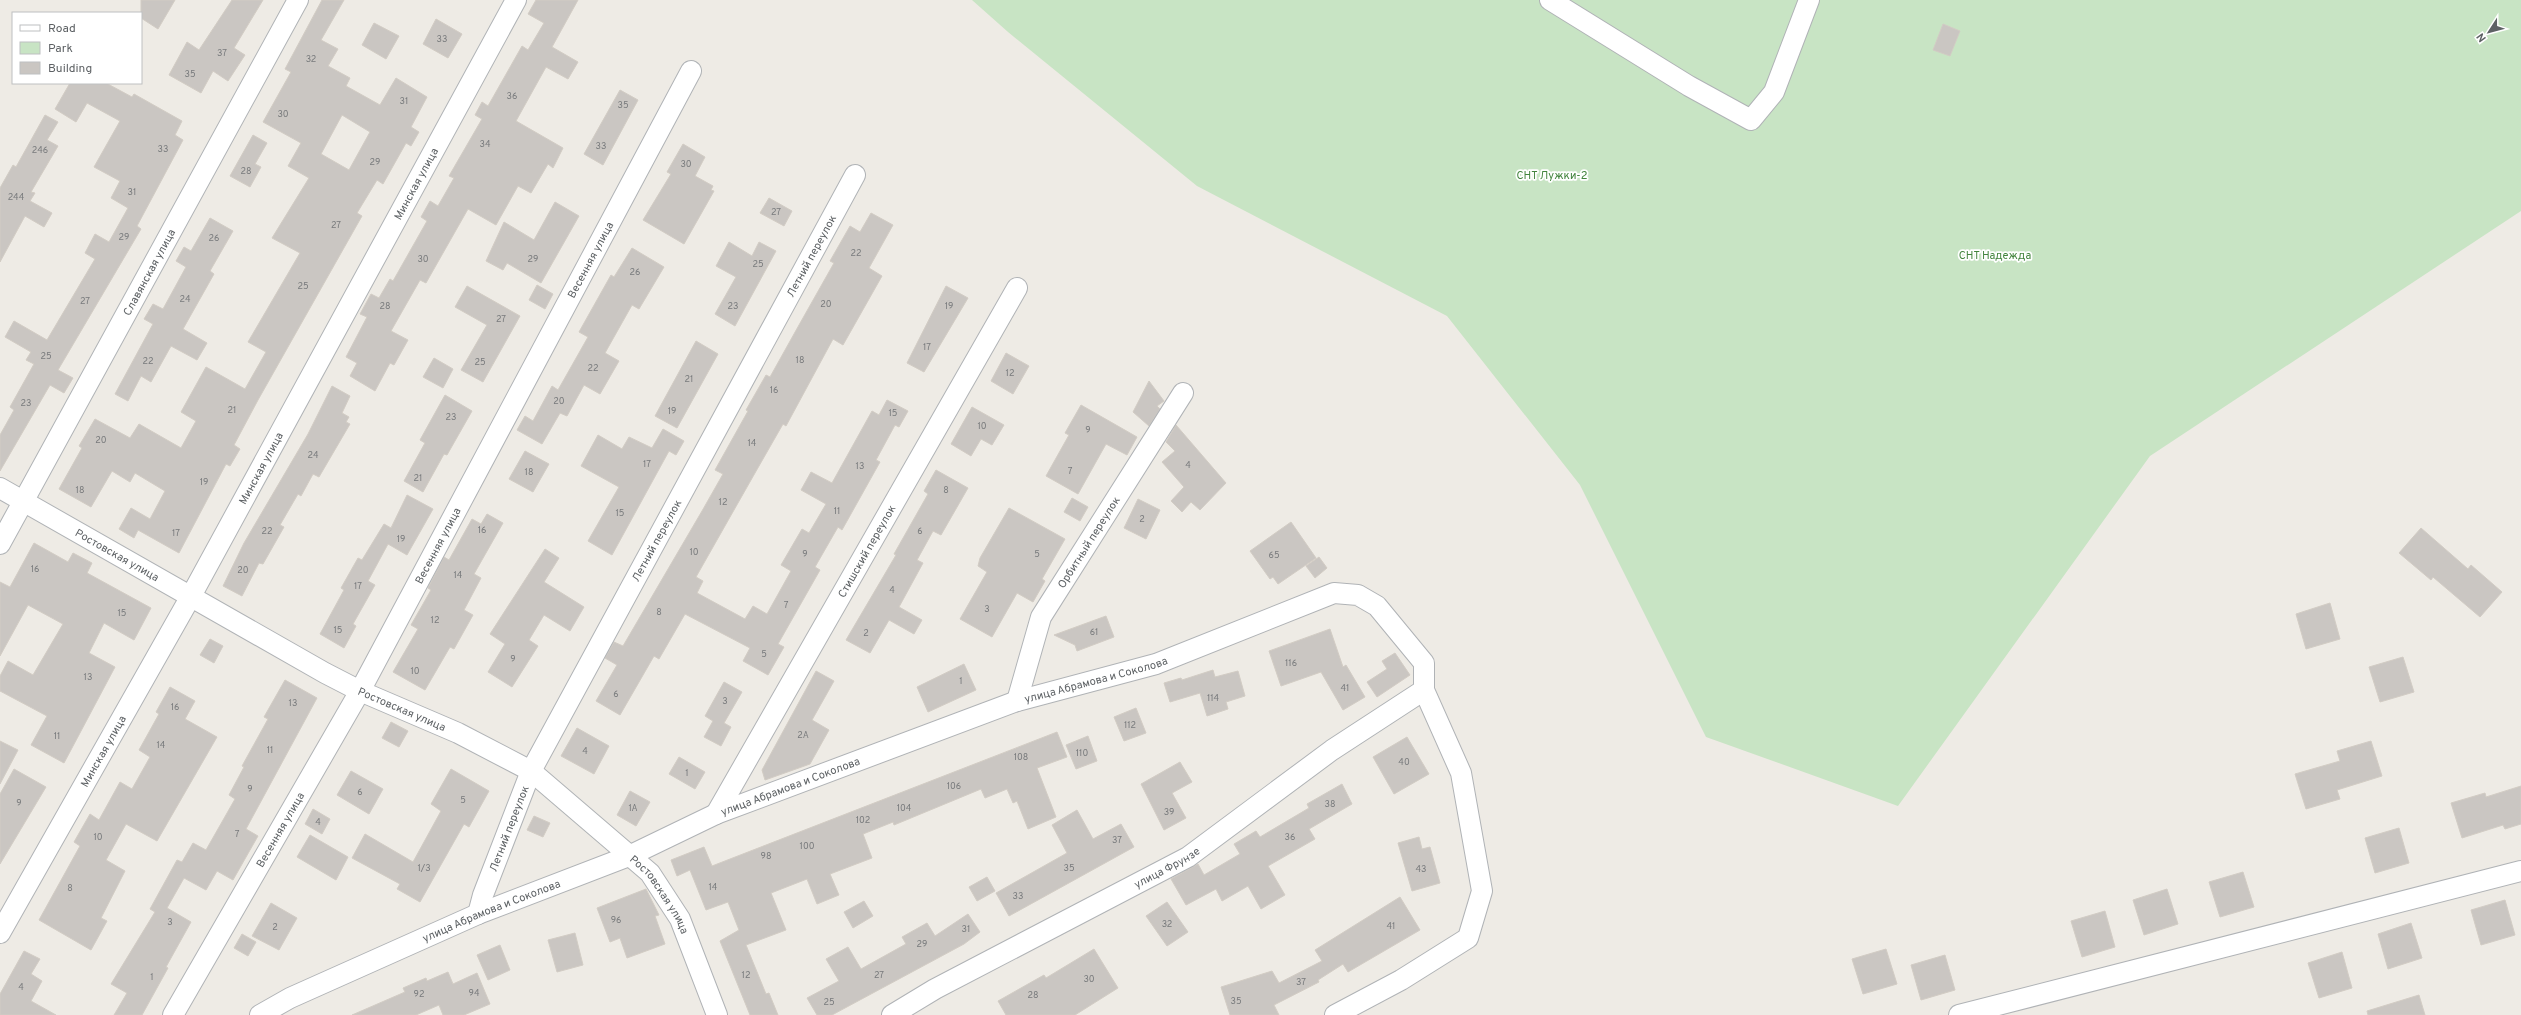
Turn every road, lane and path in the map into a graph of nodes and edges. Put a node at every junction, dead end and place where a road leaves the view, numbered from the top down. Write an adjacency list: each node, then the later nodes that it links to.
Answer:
1 (298, 0): 10 (street, Славянская улица)
2 (516, 0): 12 (street, Минская улица)
3 (1550, 0): 4 (street)
4 (1809, 0)
5 (691, 71): 14 (street, Весенняя улица)
6 (855, 175): 16 (street, Летний переулок)
7 (1017, 288): 17 (street, Стишский переулок)
8 (1183, 393): 15 (street, Орбитный переулок)
9 (0, 488): 10 (street, Ростовская улица)
10 (23, 502): 11 (street, Славянская улица); 12 (street, Ростовская улица)
11 (0, 544)
12 (191, 596): 14 (street, Ростовская улица); 21 (street, Минская улица)
13 (1424, 690): 15 (street, улица Абрамова и Соколова); 25 (street, улица Фрунзе); 26 (street)
14 (360, 691): 16 (street, Ростовская улица); 22 (street, Весенняя улица)
15 (1017, 701): 17 (street, улица Абрамова и Соколова)
16 (531, 771): 18 (street, Ростовская улица); 20 (street, Летний переулок)
17 (716, 814): 18 (street, улица Абрамова и Соколова)
18 (629, 856): 20 (street, улица Абрамова и Соколова); 24 (street, Ростовская улица)
19 (2521, 871): 27 (street)
20 (478, 914): 23 (street, улица Абрамова и Соколова)
21 (0, 933)
22 (174, 1015)
23 (260, 1015)
24 (717, 1015)
25 (892, 1015)
26 (1335, 1015)
27 (1959, 1015)

